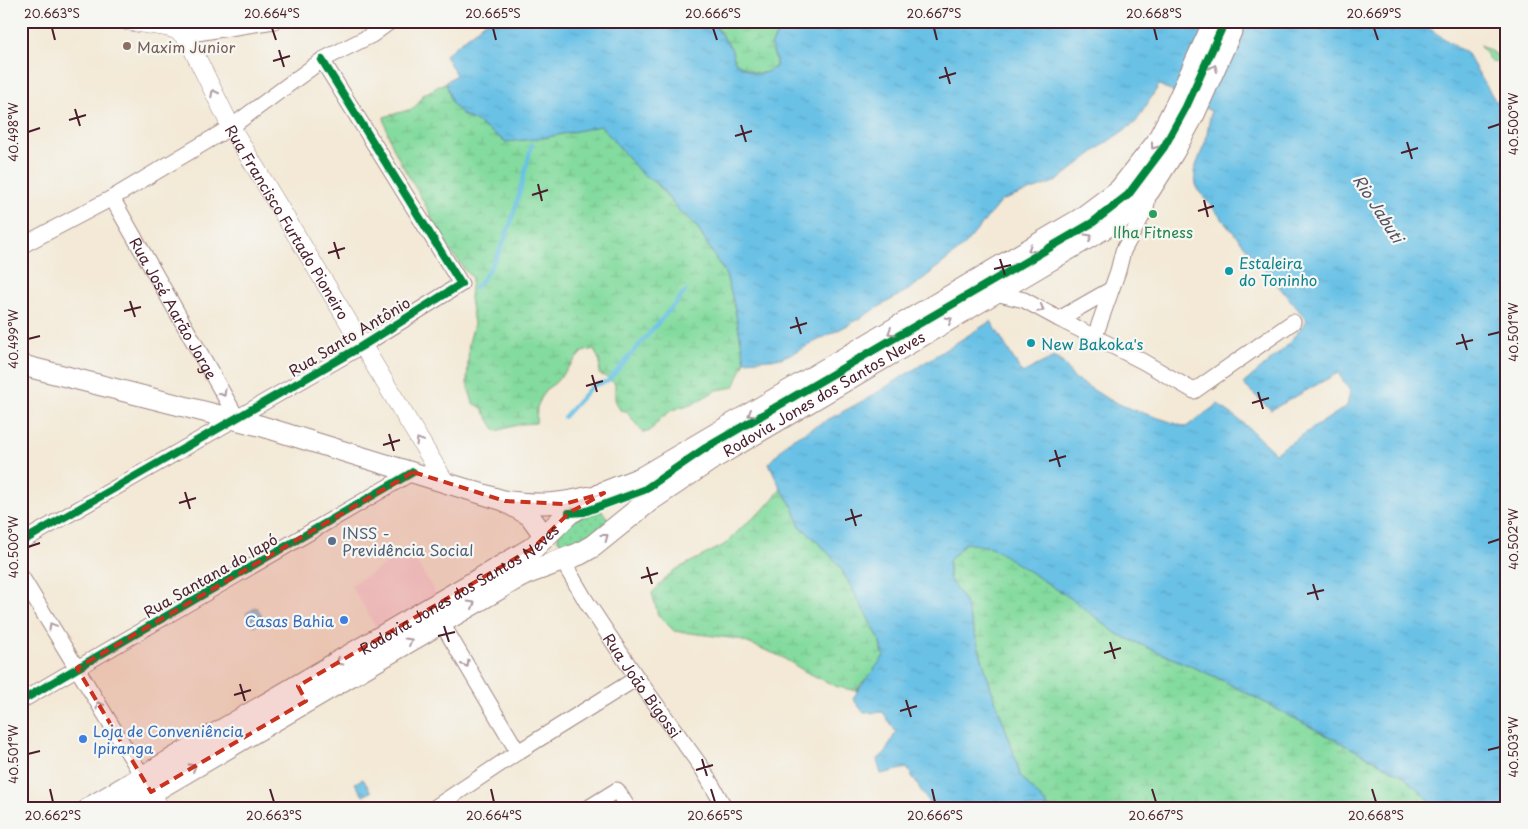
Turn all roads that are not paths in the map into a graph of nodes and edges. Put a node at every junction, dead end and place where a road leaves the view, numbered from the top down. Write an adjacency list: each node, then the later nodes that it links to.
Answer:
1 (126, 21): 6 (street)
2 (274, 21): 6 (street)
3 (391, 21): 7 (street)
4 (1215, 21): 8 (main road, Rodovia Jones dos Santos Neves)
5 (1235, 21): 8 (main road, Rodovia Jones dos Santos Neves, one-way to 5)
6 (184, 35): 9 (street, Rua Francisco Furtado Pioneiro, one-way to 6)
7 (322, 60): 9 (street); 18 (street, Rua Santo Antônio)
8 (1185, 108): 10 (main road, Rodovia Jones dos Santos Neves); 23 (main road, Rodovia Jones dos Santos Neves, one-way to 23)
9 (231, 127): 11 (street); 18 (street, Rua Francisco Furtado Pioneiro)
10 (1149, 190): 13 (street); 14 (main road, Rodovia Jones dos Santos Neves, one-way to 10)
11 (112, 198): 12 (street); 20 (street, Rua José Aarão Jorge, one-way to 20)
12 (21, 246)
13 (1110, 290): 15 (street); 17 (street)
14 (995, 293): 15 (street, one-way to 15); 27 (main road, Rodovia Jones dos Santos Neves, one-way to 14)
15 (1059, 319): 17 (street)
16 (1293, 322): 17 (street)
17 (1095, 336)
18 (362, 346): 20 (street, Rua Santo Antônio); 22 (street, Rua Francisco Furtado Pioneiro, one-way to 18)
19 (21, 365): 20 (main road)
20 (236, 419): 21 (main road); 26 (street, Rua Santo Antônio)
21 (413, 472): 22 (main road); 30 (street, Rua Santana do Iapó)
22 (445, 482): 24 (main road)
23 (604, 493): 24 (main road); 25 (main road, Rodovia Jones dos Santos Neves)
24 (505, 501): 25 (main road)
25 (545, 538): 27 (main road); 29 (main road, Rodovia Jones dos Santos Neves)
26 (21, 542)
27 (562, 560): 29 (main road, Rodovia Jones dos Santos Neves, one-way to 27); 31 (street, Rua João Bigossi)
28 (21, 576): 30 (street, one-way to 28)
29 (437, 614): 33 (street, one-way to 33); 34 (main road, Rodovia Jones dos Santos Neves)
30 (77, 668): 32 (street, Rua Santana do Iapó); 34 (street, one-way to 30)
31 (637, 678): 33 (street); 40 (street, Rua João Bigossi)
32 (21, 701)
33 (518, 752): 37 (street)
34 (151, 792): 35 (main road, Rodovia Jones dos Santos Neves); 36 (main road, Rodovia Jones dos Santos Neves)
35 (90, 808)
36 (124, 808)
37 (434, 808)
38 (588, 808): 39 (street)
39 (628, 808)
40 (725, 808)

